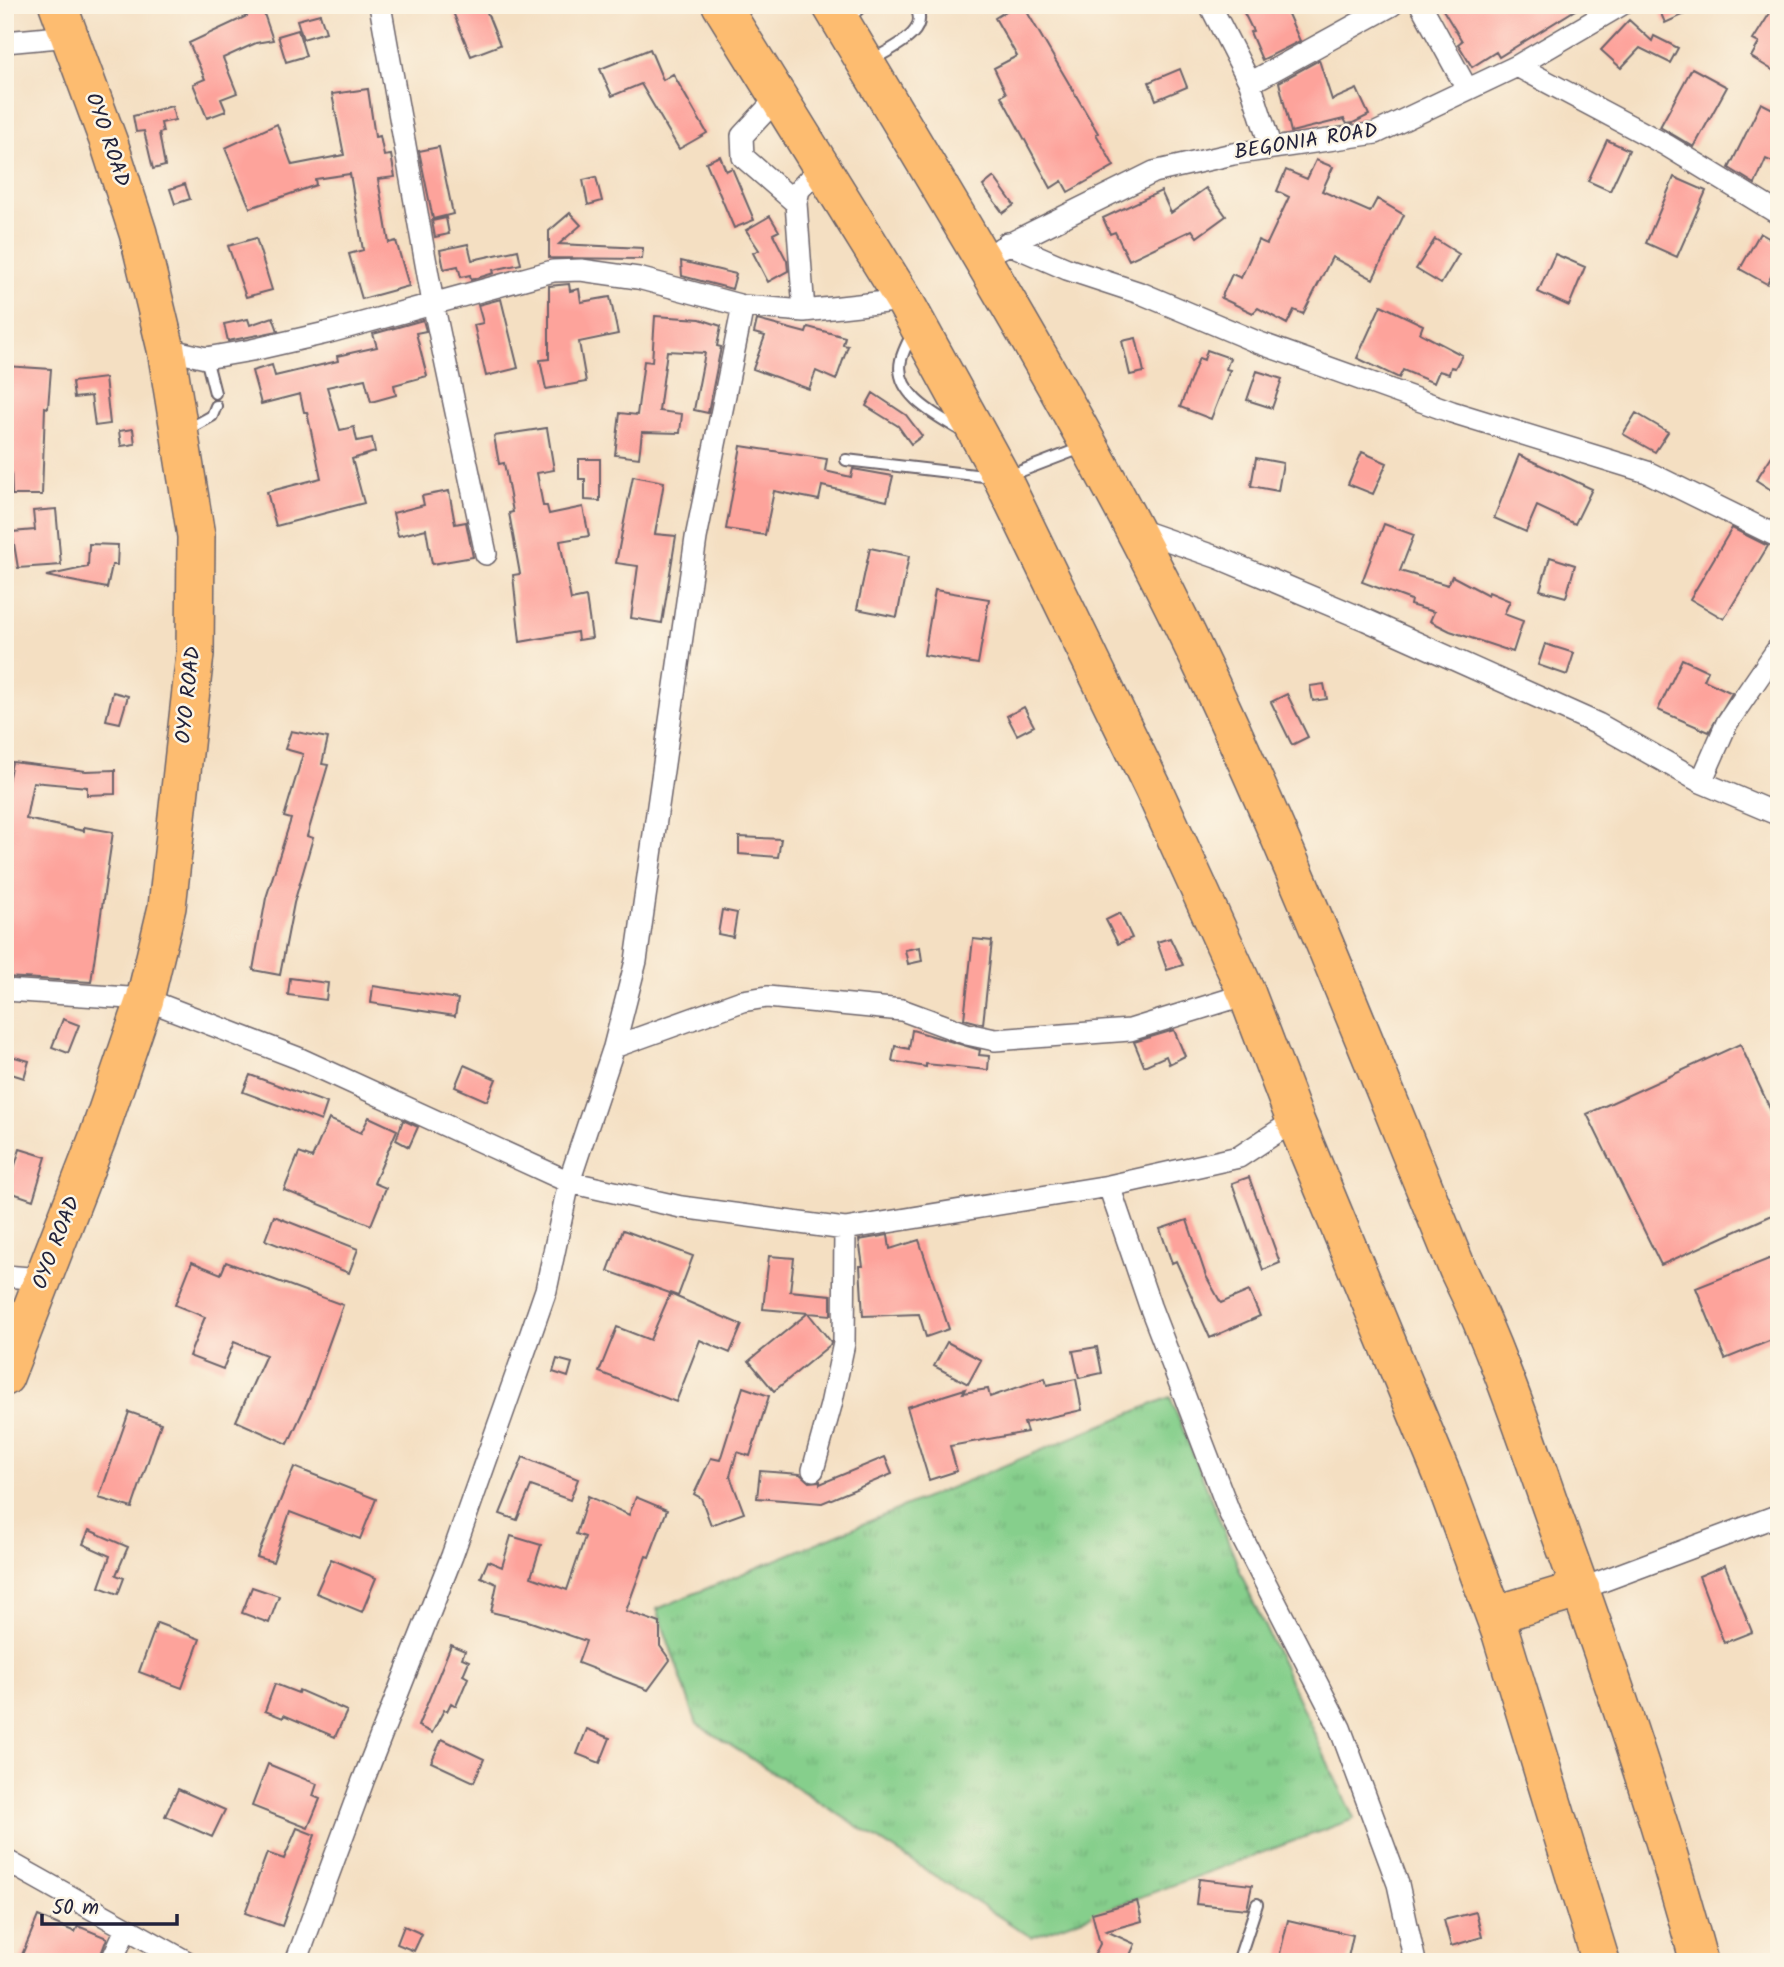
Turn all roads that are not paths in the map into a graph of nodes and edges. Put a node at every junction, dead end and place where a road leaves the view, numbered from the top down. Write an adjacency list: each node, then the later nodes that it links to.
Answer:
1 (380, 5): 21 (street)
2 (721, 5): 15 (highway)
3 (914, 5): 11 (lane)
4 (1210, 5): 13 (street)
5 (1392, 5): 13 (street)
6 (1421, 5): 14 (street)
7 (1621, 5): 12 (street, BEGONIA ROAD)
8 (845, 11): 11 (highway)
9 (64, 21): 10 (street); 25 (highway, OYO ROAD)
10 (5, 42)
11 (866, 64): 20 (highway)
12 (1517, 66): 14 (street, BEGONIA ROAD); 19 (street)
13 (1250, 83): 16 (street)
14 (1467, 89): 16 (street, BEGONIA ROAD)
15 (779, 96): 17 (highway); 18 (street)
16 (1271, 148): 20 (street, BEGONIA ROAD)
17 (820, 167): 18 (street); 24 (highway)
18 (796, 203): 23 (street)
19 (1779, 214)
20 (995, 252): 30 (highway); 34 (street)
21 (433, 303): 22 (street); 26 (street); 35 (street)
22 (743, 306): 23 (street); 42 (street)
23 (804, 311): 24 (street)
24 (910, 312): 32 (highway)
25 (166, 349): 26 (street); 29 (highway, OYO ROAD)
26 (206, 358): 27 (lane)
27 (215, 393)
28 (216, 406): 29 (lane)
29 (182, 433): 41 (highway, OYO ROAD)
30 (1090, 445): 32 (lane); 33 (highway)
31 (846, 460): 32 (lane)
32 (1002, 478): 40 (highway)
33 (1133, 528): 37 (street); 52 (highway)
34 (1779, 537)
35 (486, 554)
36 (1779, 646): 37 (street)
37 (1701, 782): 38 (street)
38 (1779, 815)
39 (5, 990): 41 (street)
40 (1247, 994): 42 (street); 43 (highway)
41 (145, 999): 44 (street); 48 (highway, OYO ROAD)
42 (614, 1047): 44 (street)
43 (1295, 1120): 45 (street); 53 (highway)
44 (569, 1182): 46 (street); 59 (street)
45 (1108, 1186): 46 (street); 61 (street)
46 (845, 1229): 50 (street)
47 (5, 1276): 48 (street)
48 (42, 1279): 49 (highway, OYO ROAD)
49 (5, 1377)
50 (813, 1470)
51 (1779, 1515): 52 (street)
52 (1580, 1589): 53 (highway); 63 (highway)
53 (1494, 1615): 62 (highway)
54 (5, 1860): 56 (street)
55 (1258, 1903): 60 (lane)
56 (126, 1929): 57 (street); 58 (street)
57 (111, 1962)
58 (187, 1962)
59 (296, 1962)
60 (1238, 1962)
61 (1415, 1962)
62 (1601, 1962)
63 (1699, 1962)

